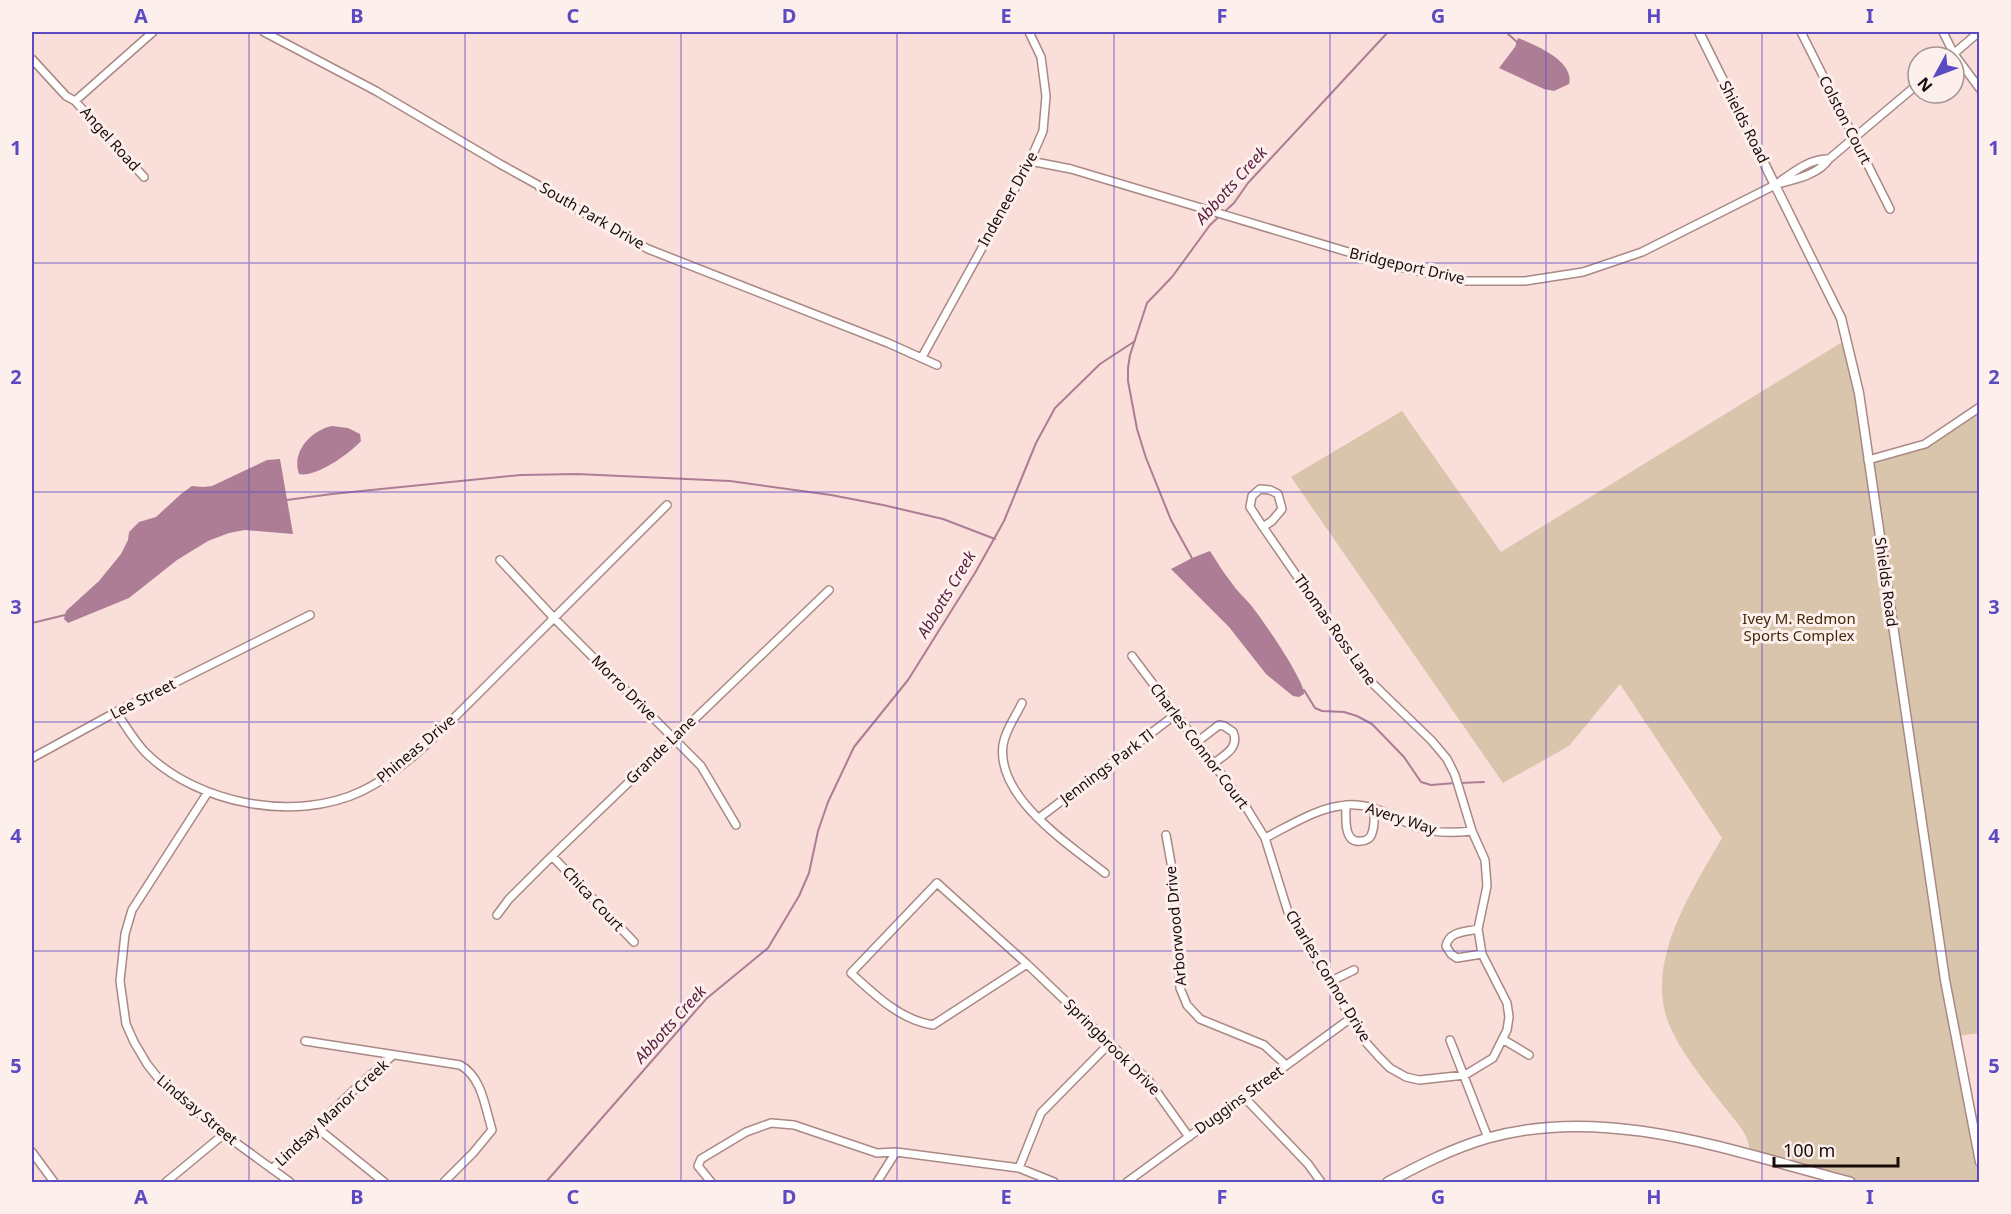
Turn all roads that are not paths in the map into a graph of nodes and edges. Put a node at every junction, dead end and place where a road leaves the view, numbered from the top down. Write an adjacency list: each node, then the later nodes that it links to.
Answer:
1 (153, 32): 12 (street, Angel Road)
2 (264, 32): 18 (street, South Park Drive)
3 (1029, 32): 14 (street, Indeneer Drive)
4 (1699, 32): 16 (street, Shields Road)
5 (1801, 32): 13 (street, Colston Court)
6 (1979, 32): 7 (street)
7 (1964, 45)
8 (32, 58): 12 (street, Angel Road)
9 (1966, 72): 10 (street)
10 (1980, 88)
11 (1906, 94): 13 (street, Bridgeport Drive)
12 (75, 101): 15 (street, Angel Road)
13 (1854, 139): 16 (street, Bridgeport Drive); 17 (street, Colston Court)
14 (1030, 161): 16 (street, Bridgeport Drive); 18 (street, Indeneer Drive)
15 (144, 177)
16 (1775, 185): 21 (street, Shields Road)
17 (1890, 209)
18 (922, 357): 19 (street, South Park Drive)
19 (937, 365)
20 (1980, 407): 21 (street)
21 (1868, 460): 69 (street, Shields Road)
22 (666, 505): 27 (street, Phineas Drive)
23 (1263, 527): 23 (street, Thomas Ross Lane); 41 (street, Thomas Ross Lane)
24 (500, 560): 27 (street, Morro Drive)
25 (829, 590): 32 (street, Grande Lane)
26 (310, 615): 30 (street, Lee Street)
27 (554, 618): 32 (street, Morro Drive); 36 (street, Phineas Drive)
28 (1132, 656): 31 (street, Charles Connor Court)
29 (1022, 703): 39 (street)
30 (116, 712): 34 (street, Lee Street); 36 (street, Phineas Drive)
31 (1175, 715): 33 (street, Charles Connor Court); 39 (street, Jennings Park Tl)
32 (674, 737): 40 (street, Morro Drive); 44 (street, Grande Lane)
33 (1197, 742): 35 (street, Charles Connor Court); 35 (street)
34 (32, 758)
35 (1213, 764): 43 (street, Charles Connor Court)
36 (208, 792): 64 (street, Lindsay Street)
37 (1346, 805): 38 (street, Avery Way); 38 (street); 43 (street, Avery Way)
38 (1374, 808): 41 (street, Avery Way)
39 (1039, 818): 45 (street)
40 (736, 825)
41 (1472, 831): 47 (street, Thomas Ross Lane)
42 (1166, 835): 60 (street, Arborwood Drive)
43 (1265, 838): 52 (street, Charles Connor Drive)
44 (552, 856): 46 (street, Grande Lane); 48 (street, Chica Court)
45 (1105, 873)
46 (497, 915)
47 (1479, 929): 49 (street, Thomas Ross Lane); 49 (street)
48 (634, 942)
49 (1482, 954): 55 (street, Thomas Ross Lane)
50 (1027, 964): 50 (street, Springbrook Drive); 57 (street, Springbrook Drive)
51 (1354, 970): 52 (street)
52 (1329, 982): 53 (street, Charles Connor Drive)
53 (1351, 1018): 60 (street, Duggins Street); 61 (street, Charles Connor Drive)
54 (1450, 1040): 61 (street)
55 (1504, 1040): 58 (street); 61 (street)
56 (305, 1041): 59 (street)
57 (1109, 1044): 65 (street, Springbrook Drive); 70 (street)
58 (1529, 1055)
59 (392, 1056): 63 (street, Lindsay Manor Creek); 76 (street)
60 (1286, 1065): 62 (street, Duggins Street)
61 (1465, 1075): 66 (street)
62 (1244, 1097): 65 (street, Duggins Street); 81 (street)
63 (315, 1127): 71 (street, Lindsay Manor Creek); 75 (street)
64 (224, 1134): 71 (street, Lindsay Street); 73 (street)
65 (1189, 1137): 80 (street, Duggins Street)
66 (1488, 1138): 82 (main road); 83 (main road)
67 (32, 1152): 72 (street)
68 (896, 1152): 70 (street); 77 (street); 78 (street)
69 (1980, 1162)
70 (1019, 1168): 79 (street)
71 (272, 1169): 74 (street, Lindsay Street)
72 (54, 1182)
73 (166, 1182)
74 (290, 1182)
75 (384, 1182)
76 (444, 1182)
77 (711, 1182)
78 (877, 1182)
79 (1054, 1182)
80 (1127, 1182)
81 (1321, 1182)
82 (1388, 1182)
83 (1850, 1182)

